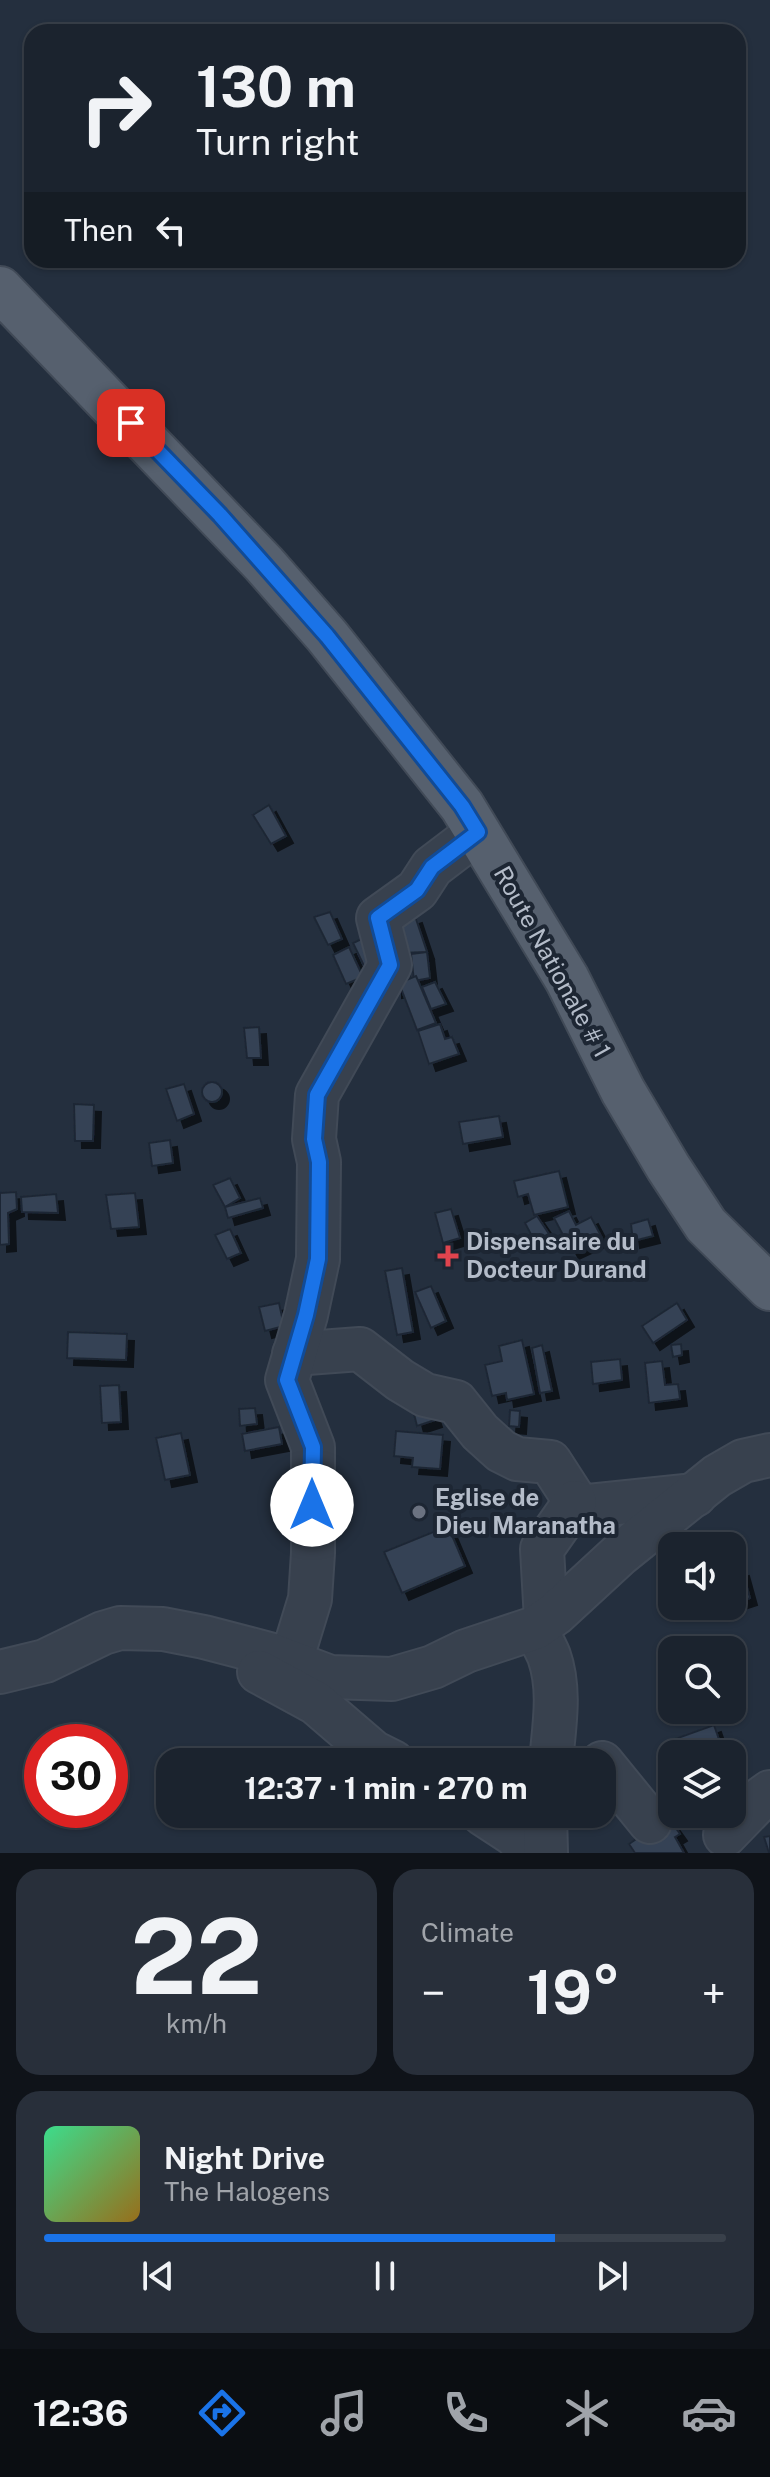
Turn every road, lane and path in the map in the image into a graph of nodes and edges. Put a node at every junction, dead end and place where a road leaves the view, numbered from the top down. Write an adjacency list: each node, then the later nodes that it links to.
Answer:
1 (0, 289): 2 (main road, Route Nationale # 1)
2 (478, 832): 3 (main road, Route Nationale # 1); 4 (street)
3 (770, 1288)
4 (294, 1354): 7 (street); 10 (street)
5 (770, 1455): 6 (street)
6 (695, 1495): 7 (street); 8 (street)
7 (575, 1502): 8 (street)
8 (540, 1624): 10 (street); 13 (street)
9 (193, 1635): 10 (street); 11 (street); 12 (street)
10 (291, 1661)
11 (0, 1672)
12 (368, 1748)
13 (552, 1748)
14 (616, 1781): 16 (street)
15 (770, 1792): 19 (street)
16 (650, 1822)
17 (504, 1828): 20 (street)
18 (545, 1828): 21 (street)
19 (725, 1835)
20 (530, 1853)
21 (546, 1853)

